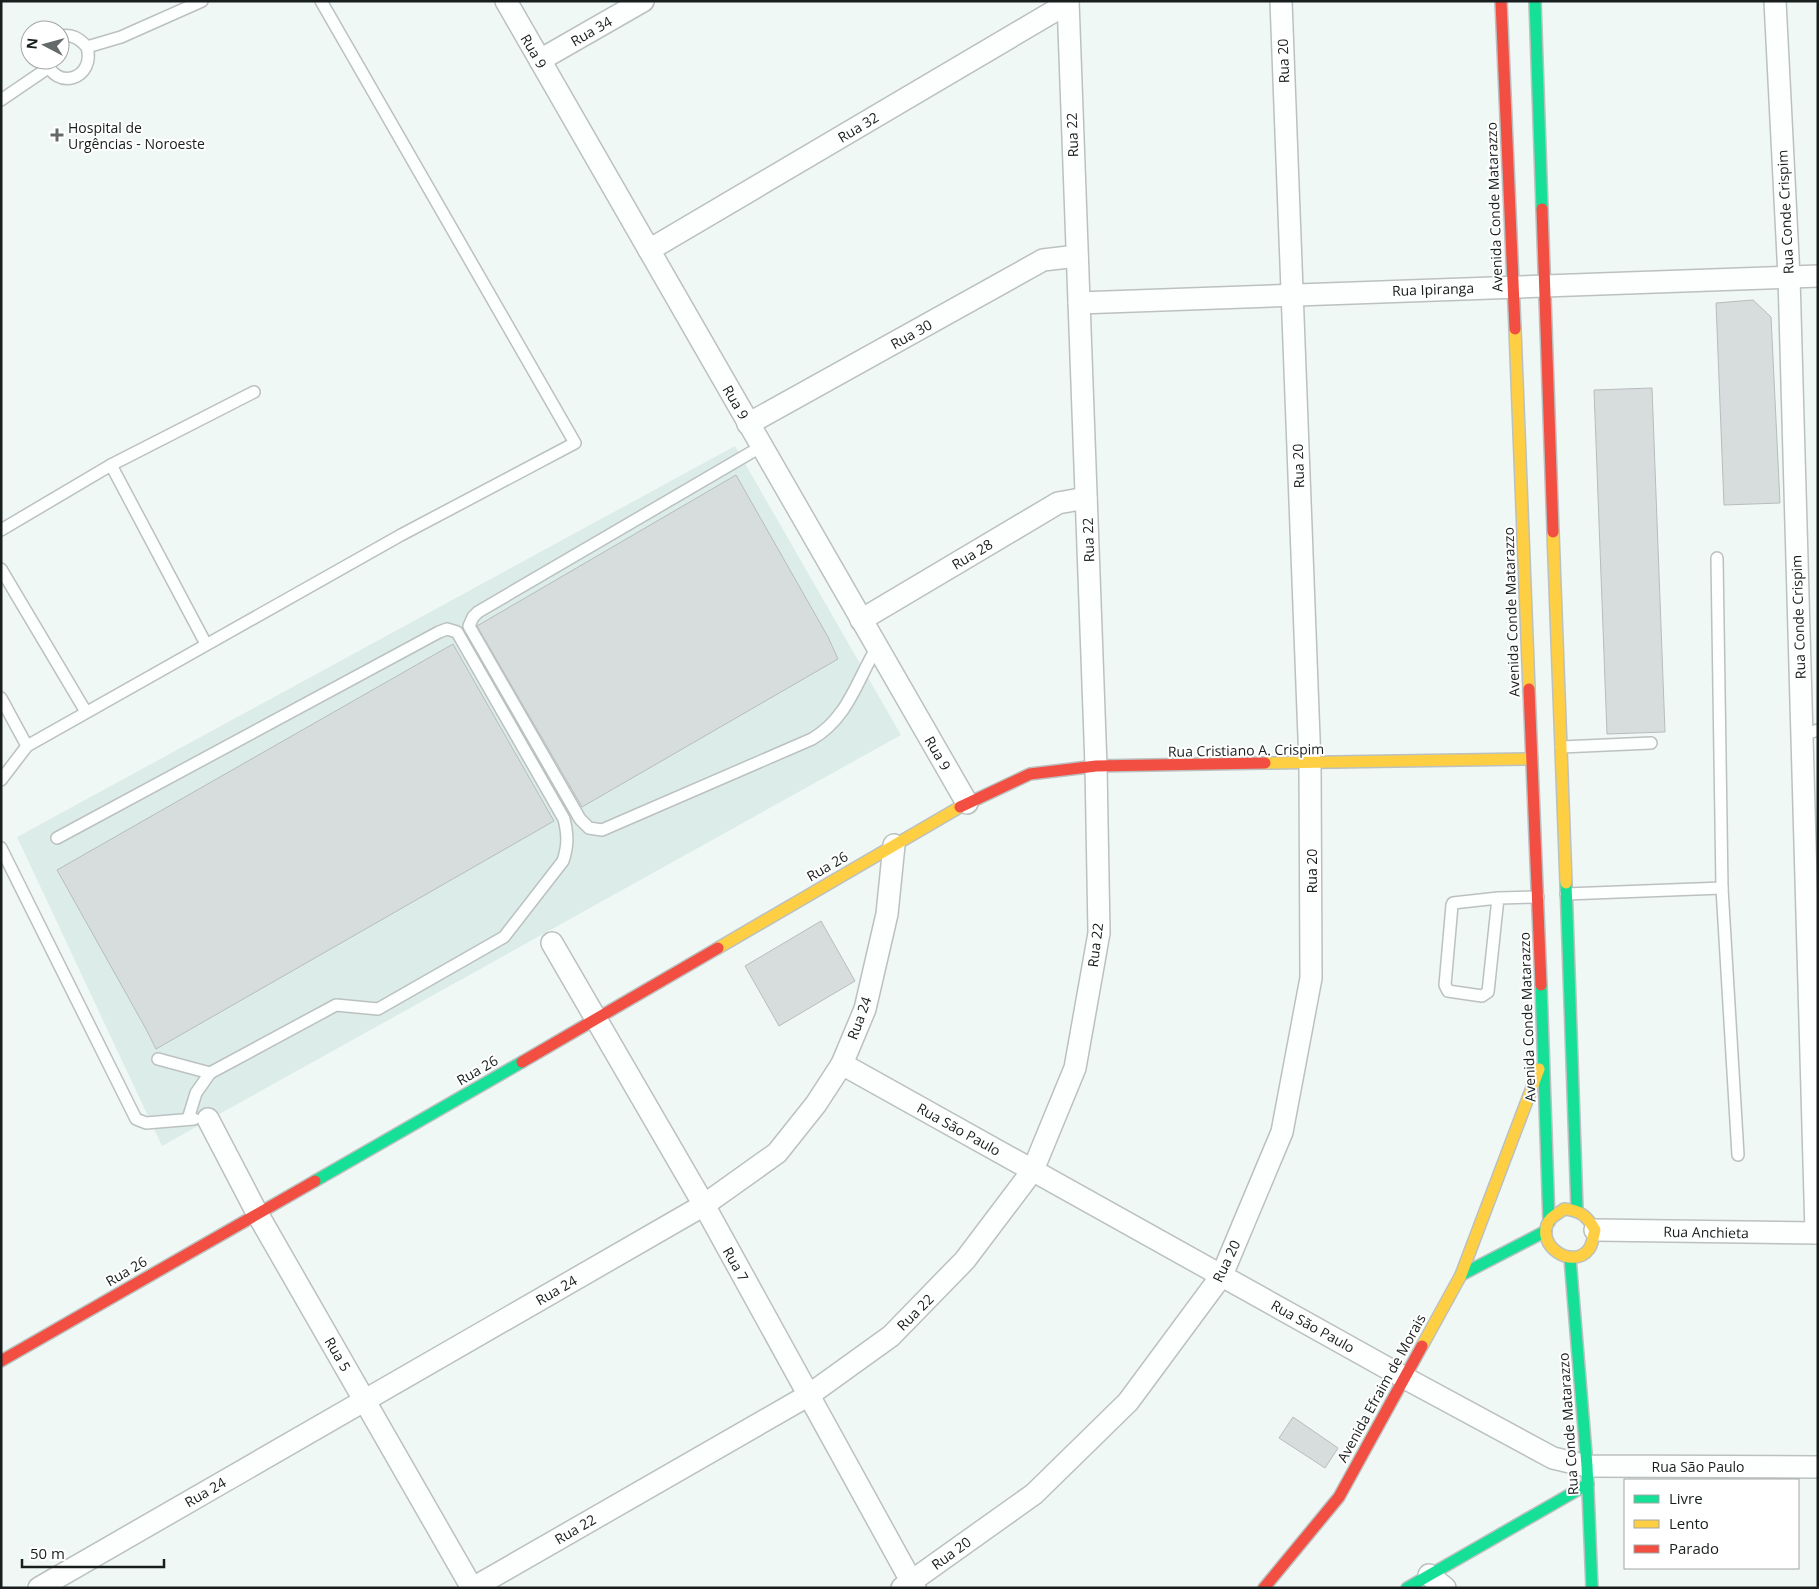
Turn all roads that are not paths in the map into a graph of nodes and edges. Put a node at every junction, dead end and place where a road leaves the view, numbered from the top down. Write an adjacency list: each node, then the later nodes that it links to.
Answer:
1 (202, 1): 11 (lane)
2 (320, 1): 33 (lane)
3 (506, 1): 12 (street, Rua 9)
4 (643, 1): 12 (street, Rua 34)
5 (1281, 1): 22 (street, Rua 20)
6 (1501, 1): 21 (street, Avenida Conde Matarazzo)
7 (1535, 1): 20 (street, Avenida Conde Matarazzo)
8 (1775, 1): 19 (street, Rua Conde Crispim)
9 (1068, 2): 16 (street, Rua 32); 17 (street, Rua 22)
10 (70, 35): 11 (lane)
11 (87, 47): 14 (lane)
12 (540, 60): 16 (street, Rua 9)
13 (39, 70): 15 (lane)
14 (51, 70)
15 (1, 100)
16 (649, 250): 25 (street, Rua 9)
17 (1077, 256): 23 (street, Rua 22); 25 (street, Rua 30)
18 (1818, 276): 19 (street, Rua Ipiranga)
19 (1789, 277): 20 (street, Rua Ipiranga); 37 (street, Rua Conde Crispim)
20 (1546, 285): 21 (street, Rua Ipiranga); 40 (street, Avenida Conde Matarazzo)
21 (1512, 286): 22 (street, Rua Ipiranga); 41 (street, Avenida Conde Matarazzo)
22 (1292, 295): 23 (street, Rua Ipiranga); 42 (street, Rua 20)
23 (1079, 303): 28 (street, Rua 22)
24 (254, 392): 27 (lane)
25 (748, 424): 26 (street, Rua 9)
26 (762, 446): 32 (street, Rua 9); 34 (lane)
27 (111, 465): 29 (lane); 33 (lane)
28 (1086, 498): 32 (street, Rua 28); 43 (street, Rua 22)
29 (1, 530)
30 (1717, 558): 49 (lane)
31 (1, 569): 36 (lane)
32 (862, 620): 34 (street, Rua 9)
33 (206, 644): 36 (lane)
34 (877, 647): 45 (street, Rua 9)
35 (1, 698): 39 (lane)
36 (86, 712): 39 (lane)
37 (1810, 732): 66 (street, Rua Conde Crispim)
38 (1651, 743): 40 (lane)
39 (27, 746): 44 (lane)
40 (1561, 747): 50 (street, Avenida Conde Matarazzo)
41 (1532, 759): 42 (street, Rua Cristiano A. Crispim); 50 (street, Avenida Conde Matarazzo)
42 (1310, 764): 43 (street, Rua Cristiano A. Crispim); 69 (street, Rua 20)
43 (1096, 766): 45 (street, Rua Cristiano A. Crispim); 60 (street, Rua 22)
44 (1, 780)
45 (967, 803): 47 (street, Rua 26)
46 (57, 838): 57 (lane)
47 (894, 845): 53 (street, Rua 26); 56 (street, Rua 24)
48 (1, 848): 58 (lane)
49 (1722, 888): 50 (lane); 59 (lane)
50 (1552, 895): 51 (lane); 54 (street, Avenida Conde Matarazzo); 62 (street, Avenida Conde Matarazzo)
51 (1498, 898): 51 (lane)
52 (552, 943): 53 (street, Rua 7)
53 (595, 1020): 61 (street, Rua 7); 63 (street, Rua 26)
54 (1544, 1055): 64 (street, Avenida Conde Matarazzo); 68 (street, Avenida Efraim de Morais)
55 (158, 1059): 57 (lane)
56 (842, 1064): 60 (street, Rua São Paulo); 61 (street, Rua 24)
57 (210, 1073): 58 (lane)
58 (198, 1119): 63 (street, Rua 5)
59 (1738, 1155)
60 (1033, 1170): 69 (street, Rua São Paulo); 72 (street, Rua 22)
61 (704, 1204): 72 (street, Rua 7); 73 (street, Rua 24)
62 (1577, 1209): 64 (street); 65 (street)
63 (257, 1213): 70 (street, Rua 26); 73 (street, Rua 5)
64 (1547, 1226): 67 (street); 68 (street)
65 (1595, 1230): 66 (street, Rua Anchieta); 67 (street)
66 (1817, 1233)
67 (1570, 1258): 75 (street, Rua Conde Matarazzo)
68 (1460, 1275): 71 (street, Avenida Efraim de Morais)
69 (1222, 1276): 71 (street, Rua São Paulo); 77 (street, Rua 20)
70 (1, 1361)
71 (1405, 1378): 75 (street, Rua São Paulo); 80 (street, Avenida Efraim de Morais)
72 (809, 1395): 77 (street, Rua 7); 79 (street, Rua 22)
73 (364, 1400): 78 (street, Rua 24); 79 (street, Rua 5)
74 (1818, 1467): 75 (street, Rua São Paulo)
75 (1587, 1475): 76 (street); 82 (street, Rua Conde Matarazzo)
76 (1437, 1582): 81 (street)
77 (910, 1586)
78 (38, 1588)
79 (473, 1588)
80 (1264, 1588)
81 (1408, 1588)
82 (1592, 1588)

